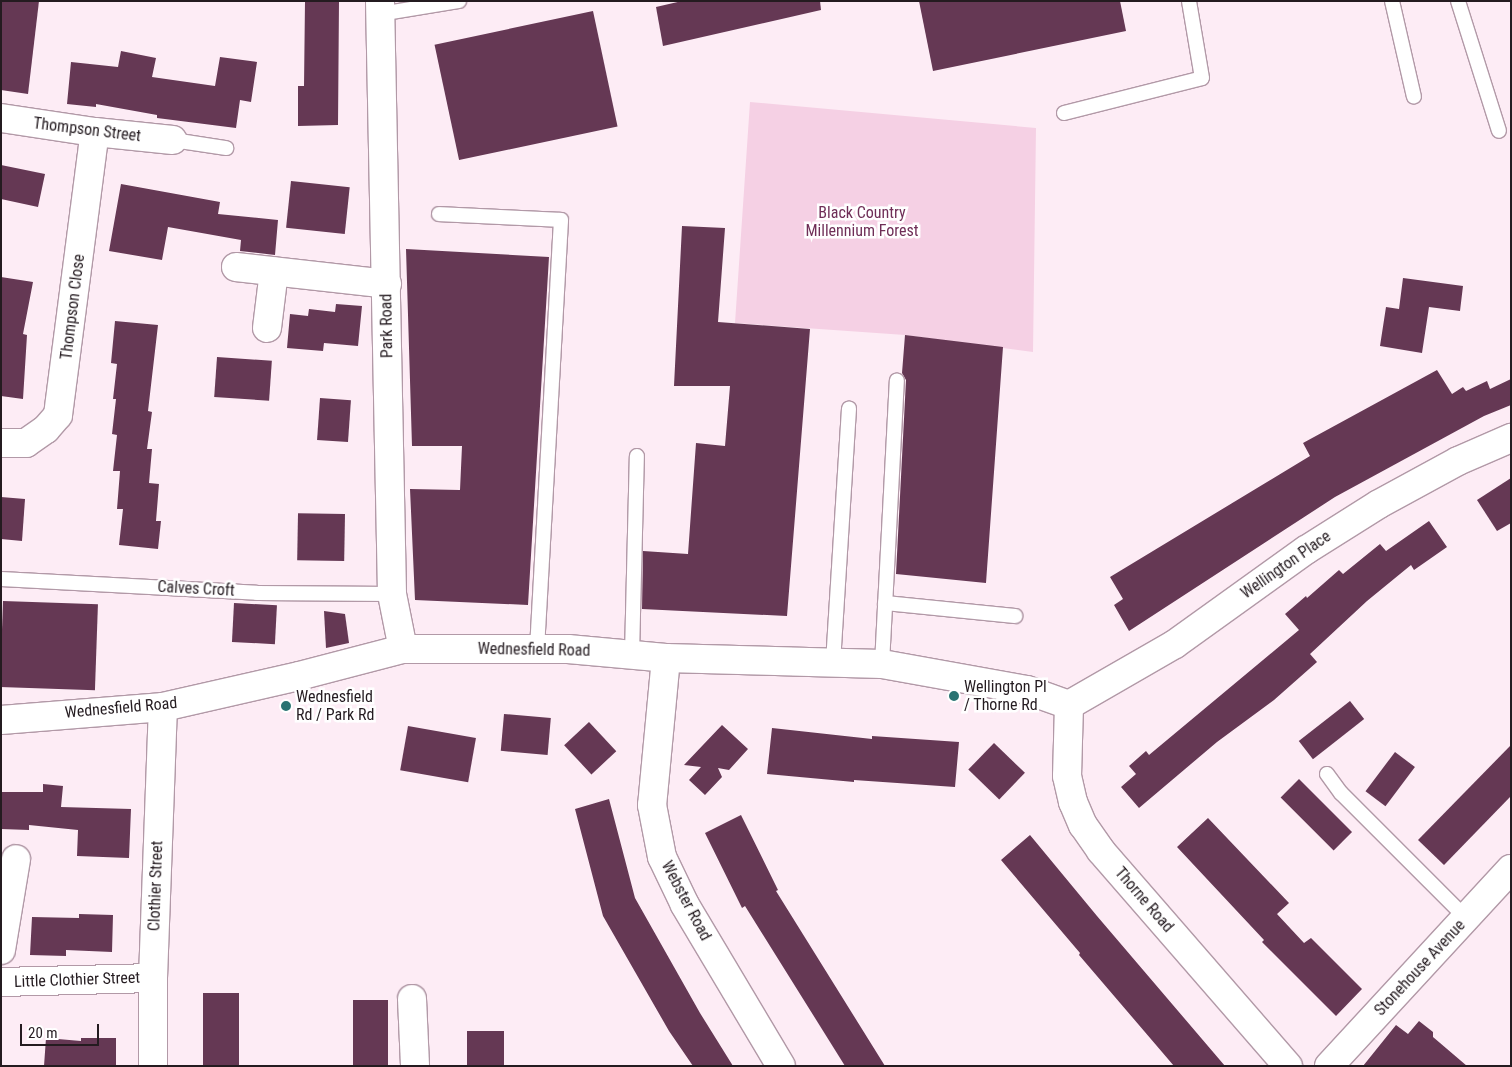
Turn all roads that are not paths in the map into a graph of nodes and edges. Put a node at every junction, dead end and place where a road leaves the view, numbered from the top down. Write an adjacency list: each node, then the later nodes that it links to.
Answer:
1 (459, 1): 5 (lane)
2 (1189, 1): 7 (lane)
3 (1392, 1): 6 (lane)
4 (1458, 1): 9 (lane)
5 (380, 8): 16 (street, Park Road)
6 (1414, 97)
7 (1064, 113)
8 (1, 118): 10 (street, Thompson Street)
9 (1499, 131)
10 (95, 132): 11 (street, Thompson Street); 21 (street, Thompson Close)
11 (173, 140): 12 (lane)
12 (226, 148)
13 (439, 214): 28 (lane)
14 (236, 267): 15 (street)
15 (274, 271): 16 (street); 17 (street)
16 (387, 284): 24 (street, Park Road)
17 (267, 328)
18 (897, 380): 25 (lane)
19 (849, 409): 31 (lane)
20 (1511, 438): 33 (street, Wellington Place)
21 (1, 443)
22 (637, 456): 29 (lane)
23 (1, 579): 24 (lane, Calves Croft)
24 (392, 594): 27 (street, Park Road)
25 (885, 603): 26 (lane); 32 (lane)
26 (1014, 616)
27 (403, 649): 28 (street, Wednesfield Road); 34 (street, Wednesfield Road)
28 (537, 649): 29 (street, Wednesfield Road)
29 (632, 655): 30 (street, Wednesfield Road)
30 (666, 658): 31 (street, Wednesfield Road); 46 (street, Webster Road)
31 (833, 663): 32 (street, Wednesfield Road)
32 (882, 664): 33 (street, Wednesfield Road)
33 (1069, 705): 47 (street, Thorne Road)
34 (163, 707): 35 (street, Wednesfield Road); 41 (street, Clothier Street)
35 (1, 720)
36 (1327, 774): 39 (lane)
37 (16, 859): 40 (street)
38 (1511, 869): 39 (street, Stonehouse Avenue)
39 (1466, 918): 48 (street, Stonehouse Avenue)
40 (1, 950)
41 (152, 978): 42 (street, Little Clothier Street); 44 (street, Clothier Street)
42 (1, 982)
43 (412, 999): 45 (street)
44 (153, 1066)
45 (416, 1066)
46 (781, 1066)
47 (1288, 1066)
48 (1329, 1066)

